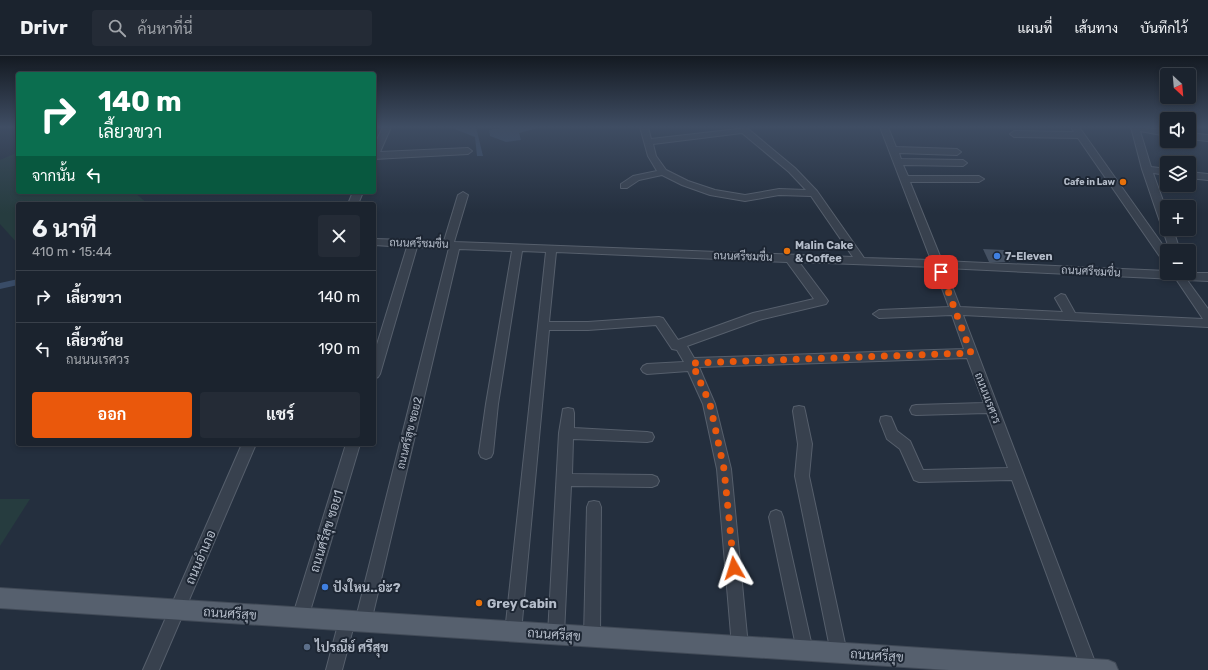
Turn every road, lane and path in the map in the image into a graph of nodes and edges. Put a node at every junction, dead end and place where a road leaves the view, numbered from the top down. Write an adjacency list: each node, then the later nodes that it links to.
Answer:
1 (652, 156): 10 (street)
2 (775, 156): 16 (street)
3 (895, 156): 6 (street, ถนนนเรศวร)
4 (1095, 156): 24 (street)
5 (1143, 156): 8 (street)
6 (898, 162): 7 (street); 13 (street, ถนนนเรศวร)
7 (962, 162)
8 (1147, 169): 9 (street); 18 (street)
9 (1160, 171)
10 (663, 172): 15 (street); 16 (street)
11 (1196, 176): 12 (street)
12 (1208, 177)
13 (904, 179): 14 (street); 27 (street, ถนนนเรศวร)
14 (979, 179)
15 (624, 186)
16 (814, 193): 26 (street)
17 (463, 194): 21 (street, ถนนศรีสุข ซอย2)
18 (1160, 206)
19 (376, 242): 20 (street, ถนนศรีชมชื่น)
20 (413, 243): 21 (street, ถนนศรีชมชื่น); 42 (street)
21 (452, 245): 22 (street, ถนนศรีชมชื่น); 62 (street, ถนนศรีสุข ซอย2)
22 (518, 247): 23 (street, ถนนศรีชมชื่น); 53 (street)
23 (551, 249): 25 (street, ถนนศรีชมชื่น); 38 (street)
24 (1160, 249)
25 (790, 258): 26 (street, ถนนศรีชมชื่น); 39 (street)
26 (861, 261): 27 (street, ถนนศรีชมชื่น)
27 (938, 264): 28 (street, ถนนศรีชมชื่น); 33 (street, ถนนนเรศวร)
28 (1160, 273)
29 (1196, 276): 30 (street, ถนนศรีชมชื่น)
30 (1208, 277)
31 (1182, 280): 36 (street)
32 (1061, 298): 35 (street)
33 (955, 310): 34 (street); 35 (street); 40 (street, ถนนนเรศวร)
34 (879, 314)
35 (1071, 316): 37 (street)
36 (1208, 317)
37 (1208, 323)
38 (543, 326): 39 (street); 63 (street)
39 (680, 344): 41 (street)
40 (971, 353): 41 (street); 44 (street, ถนนนเรศวร)
41 (692, 365): 43 (street); 66 (street)
42 (376, 367)
43 (647, 369)
44 (992, 408): 45 (street); 54 (street, ถนนนเรศวร)
45 (916, 410)
46 (799, 411): 68 (street)
47 (568, 414): 49 (street)
48 (886, 422): 54 (street)
49 (566, 433): 50 (street); 55 (street)
50 (646, 437)
51 (248, 446): 60 (street, ถนนอำเภอ)
52 (352, 446): 61 (street, ถนนศรีสุข ซอย1)
53 (486, 453)
54 (1017, 474): 71 (street, ถนนนเรศวร)
55 (564, 480): 56 (street); 64 (street)
56 (652, 481)
57 (594, 507): 65 (street)
58 (776, 517): 67 (street)
59 (0, 598): 60 (main road, ถนนศรีสุข)
60 (177, 610): 61 (main road, ถนนศรีสุข); 69 (street, ถนนอำเภอ)
61 (300, 618): 62 (main road, ถนนศรีสุข)
62 (355, 621): 63 (main road, ถนนศรีสุข); 70 (street, ถนนศรีสุข ซอย2)
63 (514, 632): 64 (main road, ถนนศรีสุข)
64 (556, 634): 65 (main road, ถนนศรีสุข)
65 (592, 637): 66 (main road, ถนนศรีสุข)
66 (740, 646): 67 (main road, ถนนศรีสุข)
67 (805, 651): 68 (main road, ถนนศรีสุข)
68 (839, 653): 71 (main road, ถนนศรีสุข)
69 (151, 670)
70 (334, 670)
71 (1096, 670)

